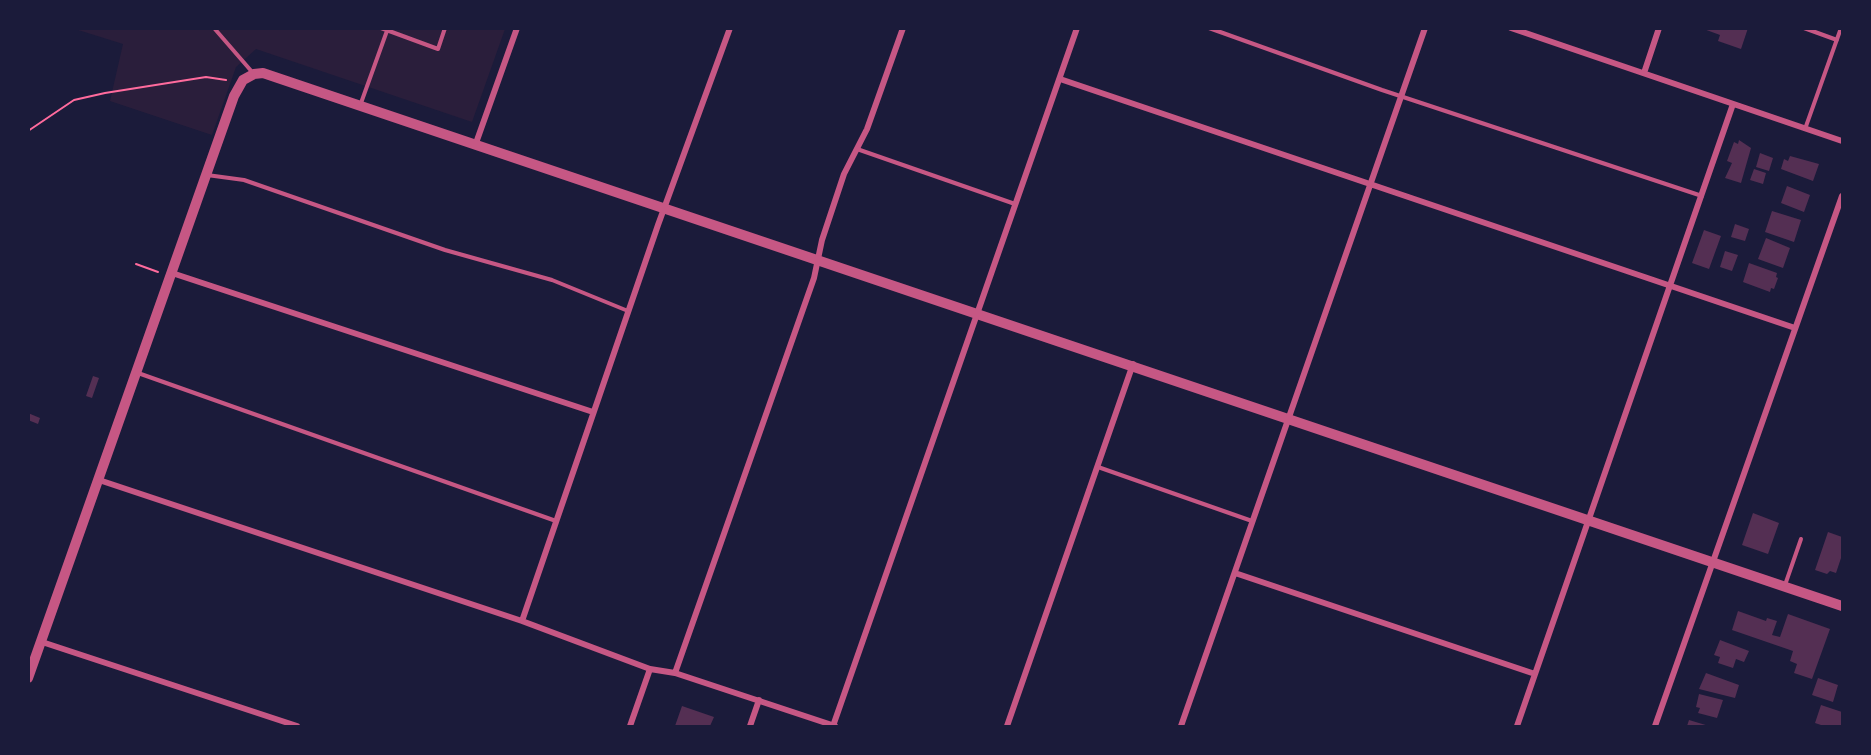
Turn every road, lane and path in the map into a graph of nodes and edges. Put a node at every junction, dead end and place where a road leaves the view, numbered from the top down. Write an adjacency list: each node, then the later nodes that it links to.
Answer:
1 (214, 28): 17 (lane)
2 (381, 28): 14 (lane)
3 (446, 28): 14 (lane)
4 (516, 28): 26 (street)
5 (730, 28): 33 (street)
6 (903, 28): 27 (street)
7 (1077, 28): 18 (street)
8 (1209, 28): 20 (lane)
9 (1425, 28): 20 (street)
10 (1511, 28): 16 (street)
11 (1659, 28): 16 (street)
12 (1804, 28): 15 (lane)
13 (1841, 28): 15 (lane)
14 (388, 30): 21 (lane)
15 (1837, 40): 23 (lane)
16 (1644, 73): 22 (street)
17 (254, 74): 21 (street); 28 (street)
18 (1059, 79): 29 (street); 32 (street)
19 (226, 80): 24 (path)
20 (1401, 96): 29 (street); 31 (lane)
21 (360, 104): 26 (street)
22 (1733, 104): 23 (street); 31 (street)
23 (1805, 129): 25 (street)
24 (28, 130)
25 (1842, 141)
26 (476, 143): 33 (street)
27 (857, 149): 32 (lane); 34 (street)
28 (206, 175): 37 (street); 39 (lane)
29 (1370, 184): 38 (street); 45 (street)
30 (1842, 195): 41 (street)
31 (1702, 196): 38 (street)
32 (1015, 204): 40 (street)
33 (664, 208): 34 (street); 39 (street)
34 (818, 259): 40 (street); 60 (street)
35 (136, 264): 36 (path)
36 (158, 272)
37 (172, 273): 43 (street); 44 (street)
38 (1671, 285): 41 (street); 48 (street)
39 (628, 311): 44 (street)
40 (976, 312): 42 (street); 67 (street)
41 (1795, 328): 52 (street)
42 (1133, 364): 45 (street); 46 (street)
43 (137, 373): 47 (street); 49 (lane)
44 (593, 412): 49 (street)
45 (1288, 417): 48 (street); 50 (street)
46 (1097, 467): 50 (lane); 68 (street)
47 (99, 480): 56 (street); 57 (street)
48 (1588, 519): 52 (street); 61 (street)
49 (556, 521): 56 (street)
50 (1252, 521): 53 (street)
51 (1801, 539): 54 (lane)
52 (1713, 561): 54 (street); 71 (street)
53 (1235, 573): 61 (street); 69 (street)
54 (1785, 586): 55 (street)
55 (1842, 606)
56 (522, 621): 59 (street)
57 (42, 642): 58 (street); 64 (street)
58 (33, 653): 62 (street)
59 (650, 669): 60 (street); 65 (street)
60 (675, 673): 63 (street)
61 (1535, 674): 70 (street)
62 (28, 678)
63 (759, 700): 66 (street); 67 (street)
64 (297, 726)
65 (630, 726)
66 (750, 726)
67 (834, 726)
68 (1007, 726)
69 (1181, 726)
70 (1517, 726)
71 (1655, 726)

